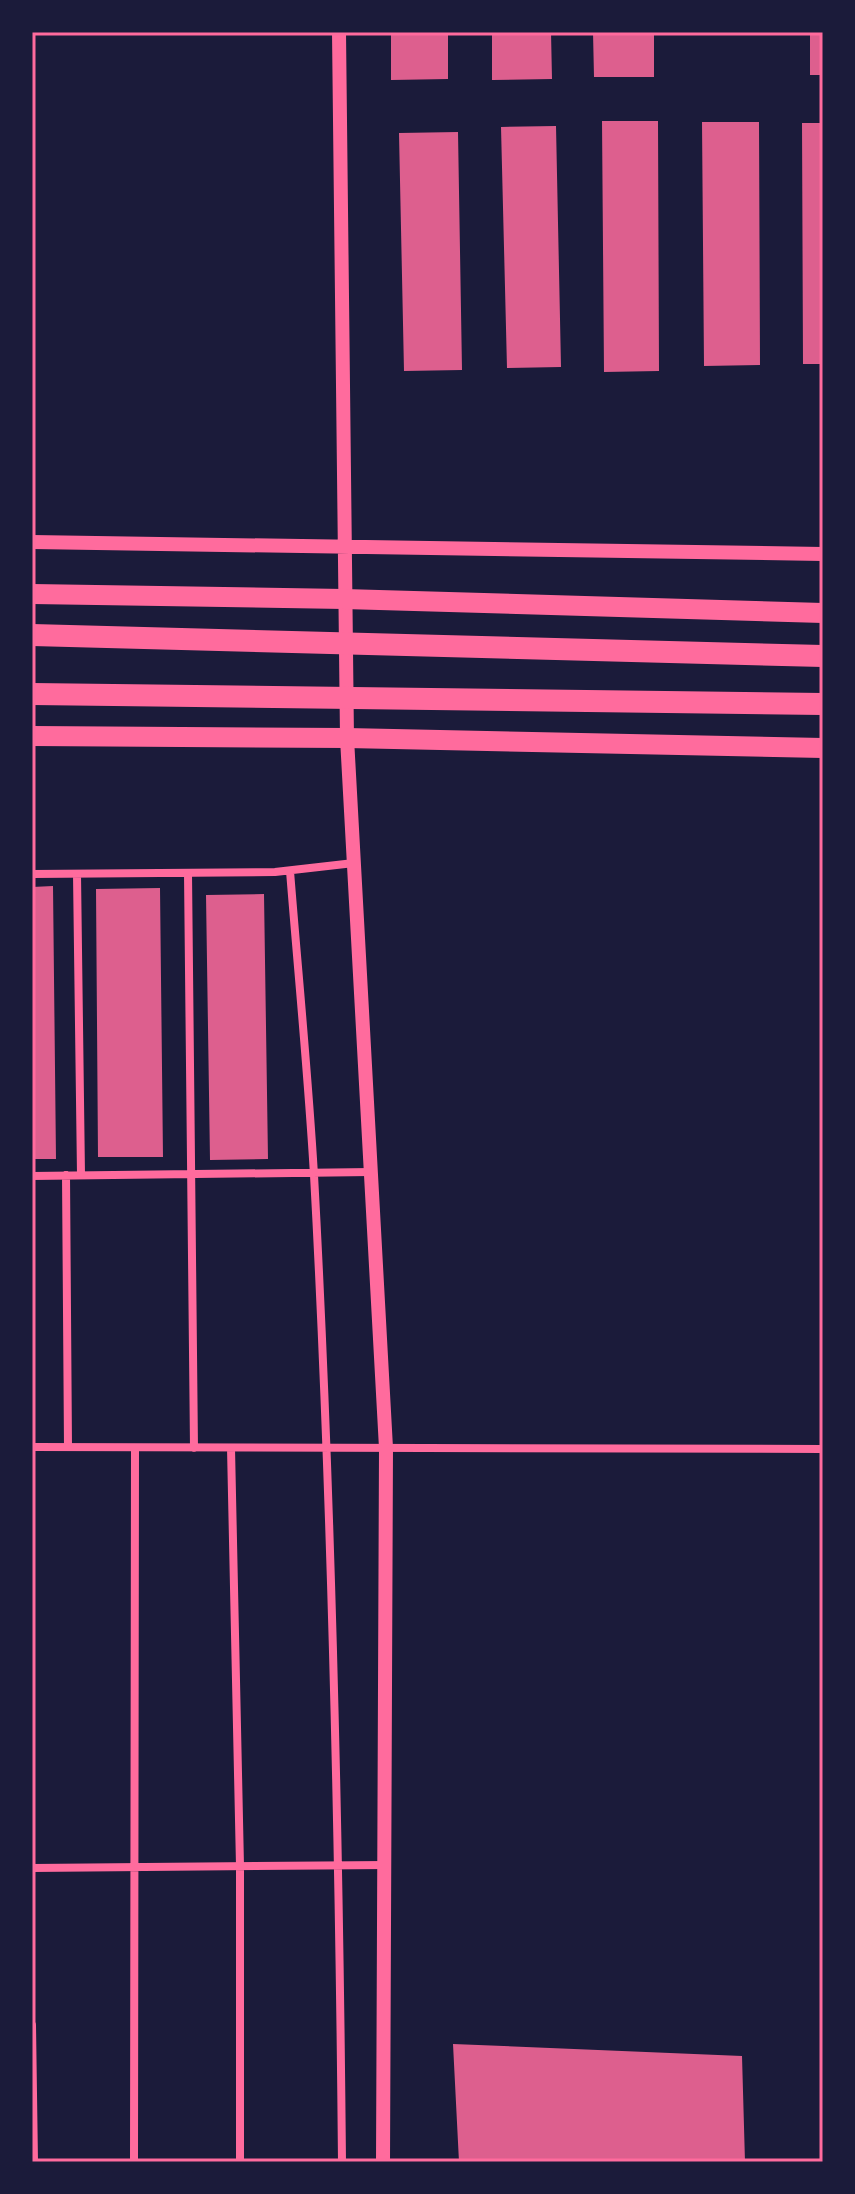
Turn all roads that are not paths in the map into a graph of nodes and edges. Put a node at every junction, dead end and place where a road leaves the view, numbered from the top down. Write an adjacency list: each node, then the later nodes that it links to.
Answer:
1 (339, 32): 3 (street)
2 (32, 542): 3 (street)
3 (343, 547): 4 (street); 6 (street)
4 (823, 554)
5 (32, 594): 6 (main road)
6 (344, 599): 7 (main road); 13 (street)
7 (823, 613)
8 (32, 635): 9 (highway)
9 (823, 656)
10 (32, 694): 11 (highway)
11 (823, 704)
12 (32, 736): 13 (main road)
13 (347, 738): 14 (main road); 15 (street)
14 (823, 748)
15 (354, 863): 16 (street); 20 (street)
16 (290, 871): 17 (street); 21 (street)
17 (188, 873): 19 (street); 22 (street)
18 (32, 874): 19 (street)
19 (77, 874): 24 (street)
20 (371, 1172): 21 (street); 32 (street)
21 (314, 1173): 22 (street); 31 (street)
22 (193, 1174): 24 (street); 29 (street)
23 (66, 1175): 24 (street); 25 (street); 27 (street)
24 (81, 1175)
25 (32, 1176)
26 (32, 1447): 27 (street)
27 (68, 1447): 28 (street)
28 (135, 1448): 29 (street); 37 (street)
29 (194, 1448): 30 (street)
30 (231, 1448): 31 (street); 36 (street)
31 (325, 1448): 32 (street); 34 (street)
32 (386, 1448): 33 (street); 35 (street)
33 (823, 1449)
34 (339, 1865): 35 (street); 36 (street); 43 (street)
35 (387, 1865): 44 (street)
36 (240, 1866): 37 (street); 42 (street)
37 (136, 1867): 38 (street); 41 (street)
38 (32, 1868)
39 (32, 2025): 40 (street)
40 (34, 2162)
41 (134, 2162)
42 (240, 2162)
43 (342, 2162)
44 (383, 2162)

